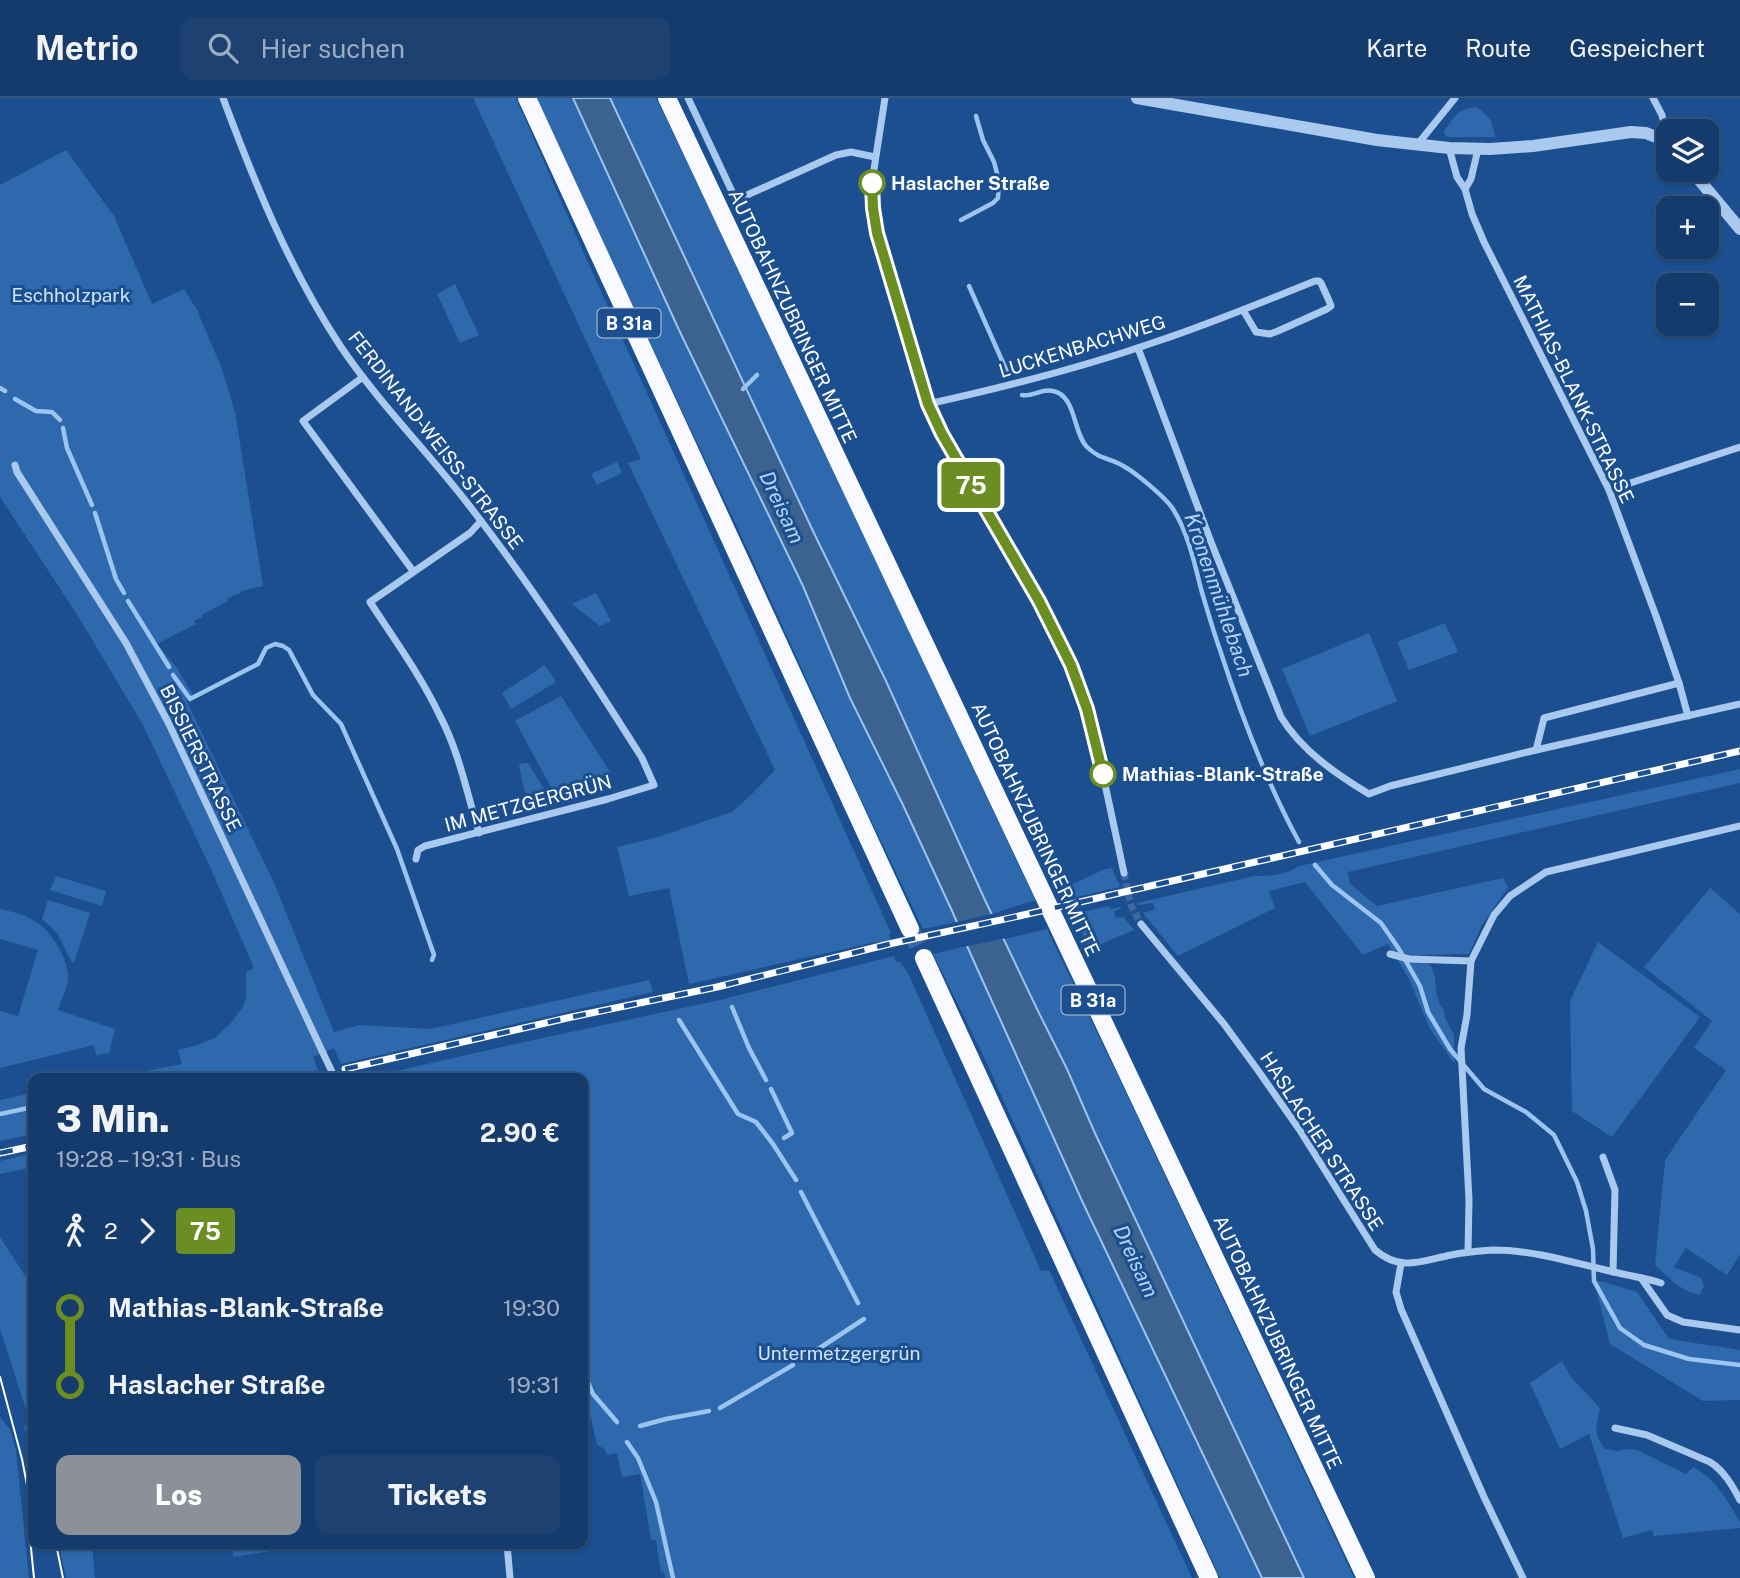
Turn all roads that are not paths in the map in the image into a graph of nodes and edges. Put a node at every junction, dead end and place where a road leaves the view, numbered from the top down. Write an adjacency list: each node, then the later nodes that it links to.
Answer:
1 (223, 98): 20 (street, FERDINAND-WEISS-STRASSE)
2 (527, 98): 37 (highway, B 31a)
3 (667, 98): 54 (highway, AUTOBAHNZUBRINGER MITTE / B 31a)
4 (688, 98): 14 (street)
5 (885, 98): 14 (street)
6 (1137, 98): 11 (street)
7 (1455, 98): 11 (street)
8 (1653, 98): 9 (street)
9 (1663, 119)
10 (1656, 137): 13 (street)
11 (1417, 145): 12 (street)
12 (1449, 148): 13 (street); 16 (street, MATHIAS-BLANK-STRASSE)
13 (1478, 149): 16 (street)
14 (875, 156): 21 (street)
15 (1701, 182): 17 (street)
16 (1465, 189): 24 (street, MATHIAS-BLANK-STRASSE)
17 (1740, 229)
18 (1243, 310): 18 (street, LUCKENBACHWEG); 19 (street, LUCKENBACHWEG)
19 (1138, 348): 21 (street, LUCKENBACHWEG); 30 (street)
20 (363, 377): 25 (street, FERDINAND-WEISS-STRASSE); 26 (street)
21 (928, 404): 35 (street)
22 (1740, 447): 24 (street)
23 (15, 465): 41 (street, BISSIERSTRASSE, bridge)
24 (1609, 490): 27 (street, MATHIAS-BLANK-STRASSE)
25 (481, 521): 26 (street); 31 (street, FERDINAND-WEISS-STRASSE)
26 (413, 571): 33 (street)
27 (1679, 683): 29 (street, MATHIAS-BLANK-STRASSE); 30 (street)
28 (1740, 704): 29 (street)
29 (1688, 716): 30 (street)
30 (1536, 750)
31 (654, 785): 33 (street, IM METZGERGRÜN)
32 (1740, 826): 40 (street)
33 (479, 833): 34 (street, IM METZGERGRÜN)
34 (416, 859)
35 (1124, 873)
36 (1141, 924): 44 (street, HASLACHER STRASSE)
37 (910, 929)
38 (1392, 956): 40 (street)
39 (923, 958): 53 (highway)
40 (1471, 961): 43 (street)
41 (333, 1073)
42 (1602, 1157): 45 (street)
43 (1468, 1252): 44 (street); 45 (street)
44 (1401, 1264): 55 (street)
45 (1614, 1272): 46 (street)
46 (1640, 1278): 47 (street); 48 (street)
47 (1661, 1283)
48 (1740, 1330)
49 (1615, 1428): 50 (street)
50 (1740, 1500)
51 (507, 1549): 52 (street)
52 (510, 1578)
53 (1209, 1578)
54 (1366, 1578)
55 (1523, 1578)

